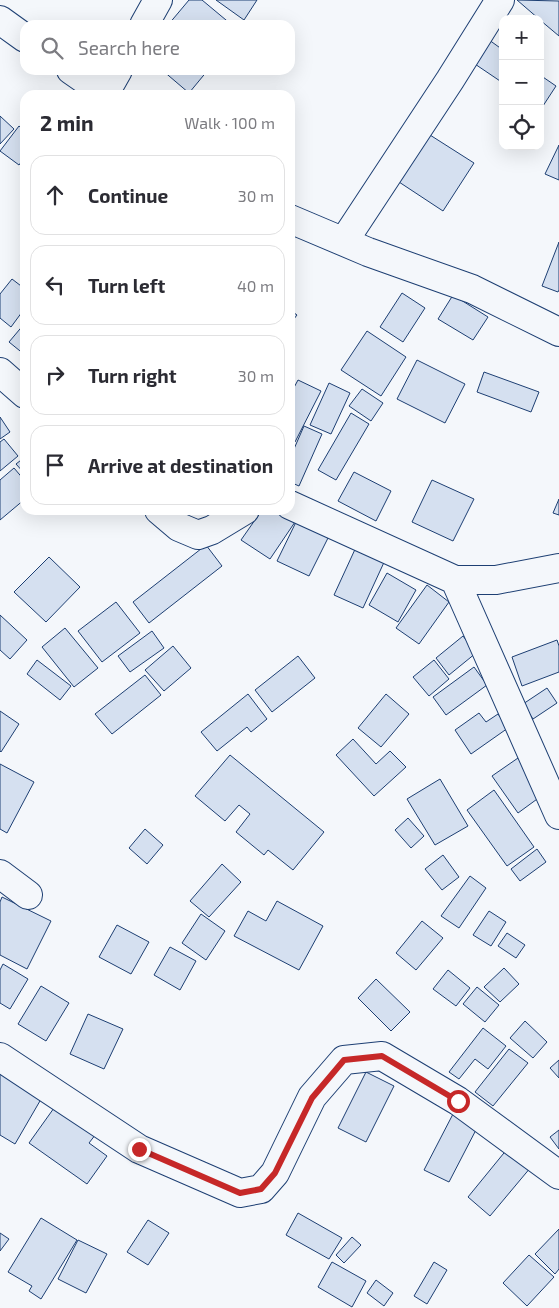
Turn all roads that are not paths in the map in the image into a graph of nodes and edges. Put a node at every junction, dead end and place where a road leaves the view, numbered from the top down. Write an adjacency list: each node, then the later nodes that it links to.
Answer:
1 (158, 0): 4 (street)
2 (500, 0): 11 (street)
3 (0, 20): 5 (street)
4 (147, 20)
5 (20, 34)
6 (78, 75): 8 (street)
7 (116, 75): 9 (street)
8 (100, 90)
9 (108, 90)
10 (295, 221): 11 (street)
11 (344, 241): 12 (street)
12 (559, 332)
13 (0, 372): 14 (street)
14 (20, 390)
15 (295, 507): 19 (street)
16 (165, 515): 17 (street)
17 (237, 515)
18 (559, 568): 19 (street)
19 (455, 580): 20 (street)
20 (559, 816)
21 (0, 874): 22 (street)
22 (28, 895)
23 (0, 1057): 24 (street)
24 (559, 1176)

